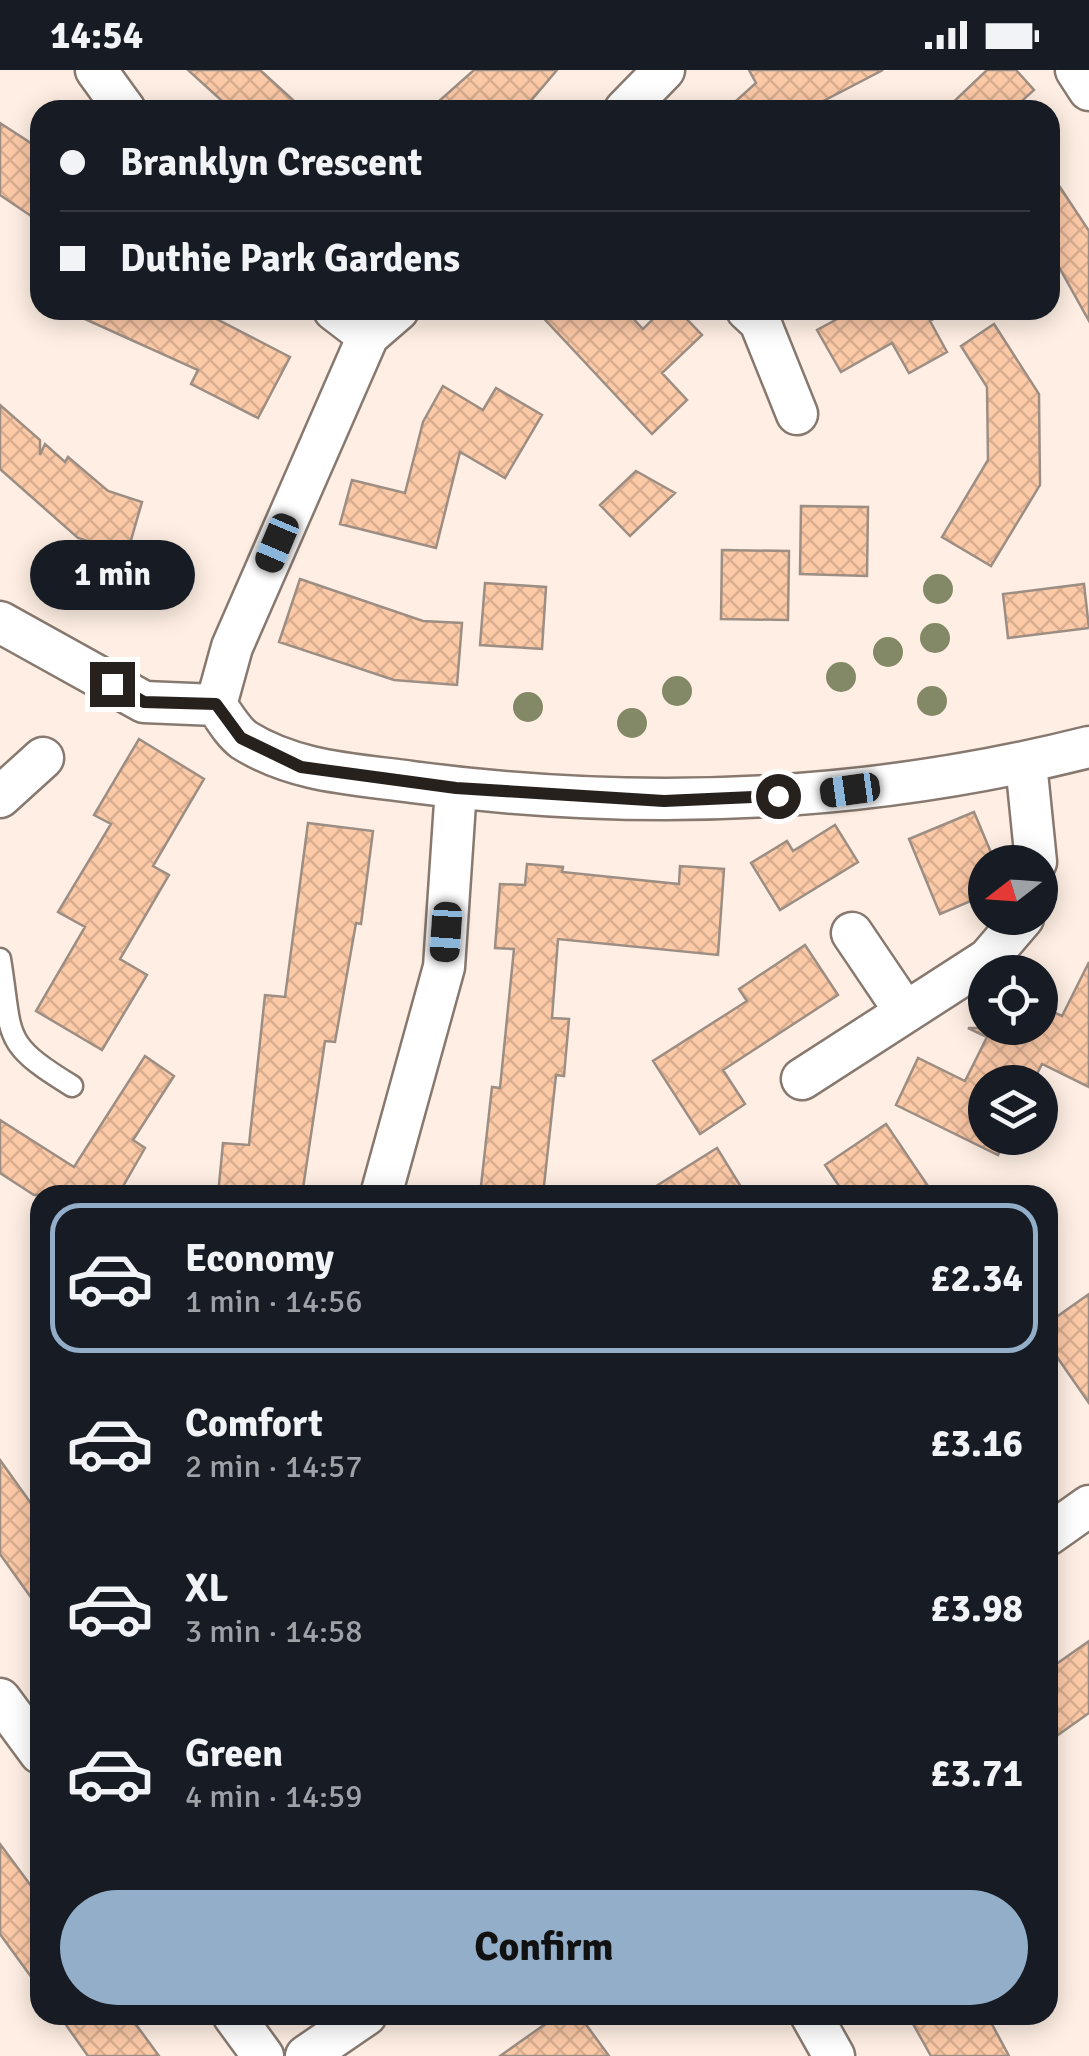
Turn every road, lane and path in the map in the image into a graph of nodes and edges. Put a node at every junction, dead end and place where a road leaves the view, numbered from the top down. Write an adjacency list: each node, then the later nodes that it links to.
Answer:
1 (96, 70): 5 (street)
2 (664, 70): 6 (street)
3 (1076, 70): 4 (street)
4 (1089, 90)
5 (118, 100)
6 (635, 100)
7 (347, 320): 10 (street)
8 (386, 320): 10 (street)
9 (758, 320): 11 (street)
10 (368, 336): 13 (street)
11 (798, 414)
12 (0, 622): 13 (street)
13 (216, 704): 17 (street)
14 (1089, 747): 16 (street)
15 (43, 758): 18 (street)
16 (1026, 763): 17 (street); 19 (street)
17 (456, 788): 26 (street)
18 (0, 797)
19 (1034, 845)
20 (852, 934): 23 (street)
21 (1009, 935): 23 (street)
22 (0, 959): 25 (lane)
23 (904, 1010): 24 (street)
24 (802, 1079)
25 (72, 1086)
26 (383, 1185)
27 (1089, 1506): 28 (street)
28 (1058, 1529)
29 (0, 1699): 30 (street)
30 (30, 1740)
31 (240, 2025): 34 (street)
32 (351, 2025): 35 (street)
33 (817, 2025): 36 (street)
34 (263, 2056)
35 (306, 2056)
36 (834, 2056)

